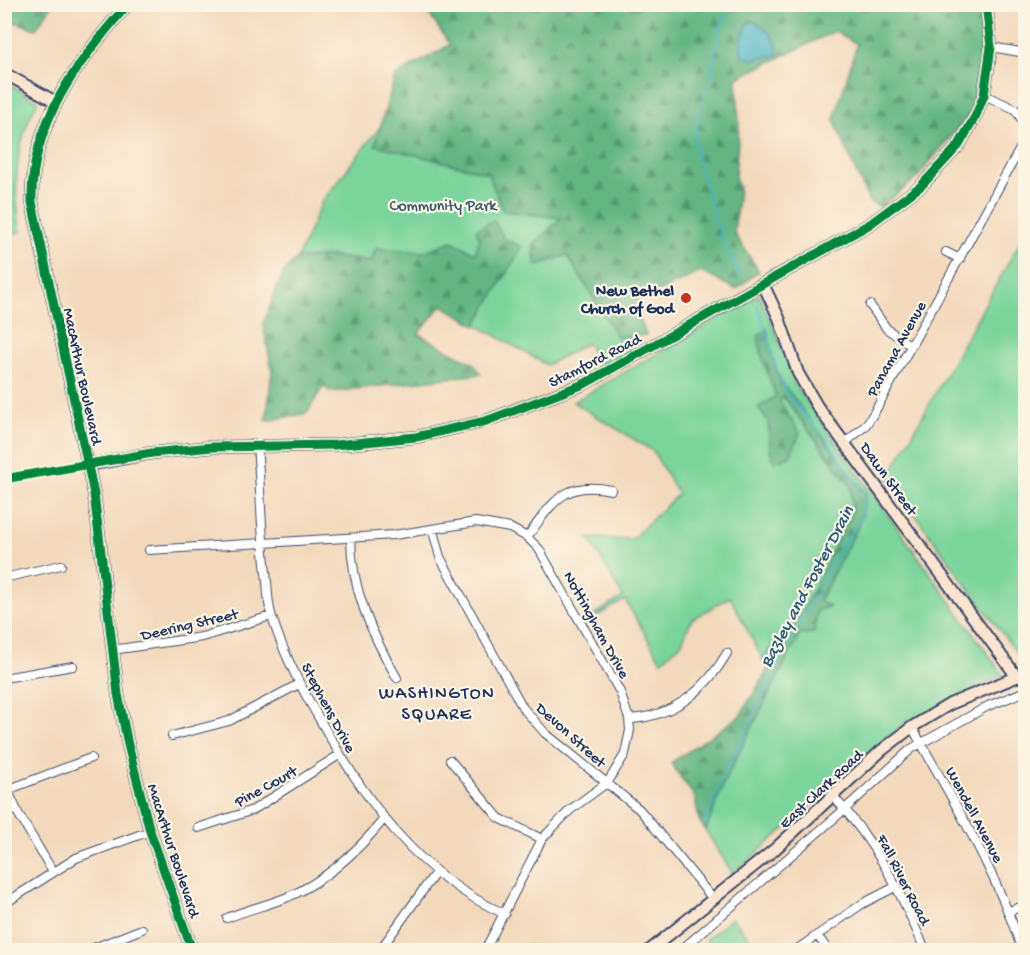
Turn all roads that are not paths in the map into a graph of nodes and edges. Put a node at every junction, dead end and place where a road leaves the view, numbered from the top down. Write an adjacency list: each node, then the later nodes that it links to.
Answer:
1 (128, 4): 7 (street, MacArthur Boulevard)
2 (986, 4): 3 (street, Stamford Road)
3 (991, 47): 4 (street); 6 (street, Stamford Road)
4 (1026, 53)
5 (4, 73): 7 (street)
6 (984, 95): 8 (street); 13 (street, Stamford Road)
7 (56, 102): 18 (street, MacArthur Boulevard)
8 (1023, 115): 9 (street)
9 (1026, 126)
10 (1026, 138): 12 (street, Panama Avenue)
11 (946, 252): 12 (street)
12 (960, 259): 15 (street, Panama Avenue)
13 (763, 284): 16 (street, Dawn Street); 17 (street, Stamford Road)
14 (870, 305): 15 (street)
15 (911, 346): 16 (street, Panama Avenue)
16 (845, 443): 32 (street, Dawn Street)
17 (257, 445): 18 (street, Stamford Road); 24 (street, Stephens Drive)
18 (88, 465): 19 (street, Stamford Road); 29 (street, MacArthur Boulevard)
19 (4, 479)
20 (611, 490): 22 (street)
21 (433, 531): 22 (street, Nottingham Drive); 23 (street, Nottingham Drive); 44 (street, Devon Street)
22 (527, 537): 37 (street, Nottingham Drive)
23 (351, 538): 24 (street, Nottingham Drive); 34 (street)
24 (262, 542): 25 (street, Nottingham Drive); 28 (street, Stephens Drive)
25 (149, 550)
26 (61, 565): 27 (street)
27 (4, 578)
28 (271, 616): 29 (street, Deering Street); 35 (street, Stephens Drive)
29 (112, 650): 50 (street, MacArthur Boulevard)
30 (728, 653): 37 (street)
31 (73, 666): 33 (street)
32 (1021, 675): 38 (street, East Clark Road)
33 (4, 678)
34 (397, 678)
35 (299, 684): 39 (street); 41 (street, Stephens Drive)
36 (1026, 691): 40 (street)
37 (629, 719): 44 (street, Nottingham Drive)
38 (912, 727): 40 (street, Wendell Avenue); 46 (street, East Clark Road)
39 (172, 736)
40 (920, 742): 47 (street); 58 (street, Wendell Avenue)
41 (339, 755): 48 (street, Stephens Drive); 49 (street, Pine Court)
42 (91, 758): 45 (street)
43 (450, 760): 51 (street)
44 (608, 782): 51 (street, Nottingham Drive); 55 (street, Devon Street)
45 (6, 786): 52 (street)
46 (833, 796): 47 (street, Fall River Road); 55 (street, East Clark Road)
47 (845, 809): 54 (street, Fall River Road); 68 (street)
48 (384, 819): 53 (street, Stephens Drive); 60 (street)
49 (198, 828)
50 (150, 831): 52 (street); 64 (street, MacArthur Boulevard)
51 (542, 839): 59 (street, Nottingham Drive)
52 (53, 872): 56 (street)
53 (436, 872): 59 (street, Stephens Drive); 65 (street)
54 (897, 886): 62 (street); 71 (street, Fall River Road)
55 (713, 900): 67 (street, East Clark Road)
56 (4, 904)
57 (1026, 906): 58 (street)
58 (1009, 911): 72 (street, Wendell Avenue)
59 (505, 914): 66 (street, Nottingham Drive)
60 (227, 918)
61 (142, 929): 63 (street)
62 (817, 935): 69 (street); 70 (street)
63 (89, 951)
64 (192, 951)
65 (380, 951)
66 (485, 951)
67 (650, 951)
68 (681, 951)
69 (796, 951)
70 (828, 951)
71 (925, 951)
72 (1022, 951)

